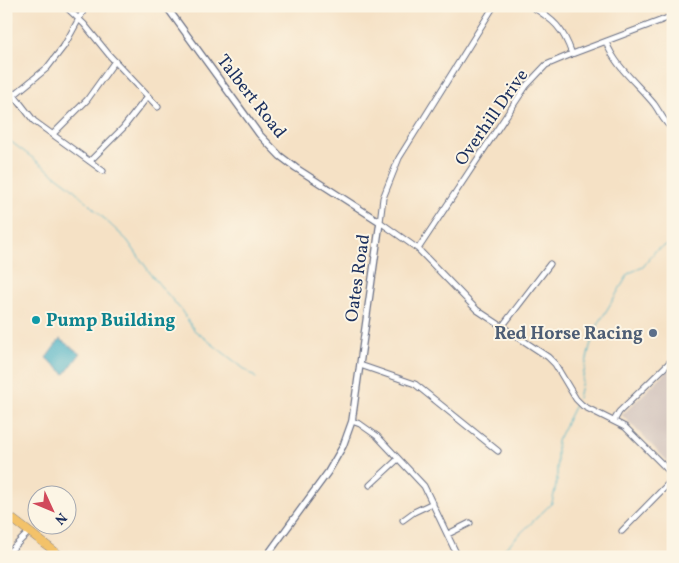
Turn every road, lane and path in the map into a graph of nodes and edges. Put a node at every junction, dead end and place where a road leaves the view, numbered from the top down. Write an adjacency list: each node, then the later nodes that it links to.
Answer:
1 (65, 6): 7 (street)
2 (86, 6): 7 (street)
3 (166, 6): 19 (street, Talbert Road)
4 (494, 6): 19 (street, Oates Road)
5 (531, 6): 9 (street)
6 (673, 16): 8 (street, Overhill Drive)
7 (79, 20): 10 (street); 12 (street)
8 (606, 42): 9 (street, Overhill Drive); 15 (street)
9 (572, 54): 20 (street, Overhill Drive)
10 (115, 62): 13 (street); 16 (street)
11 (6, 85): 12 (street)
12 (14, 96): 16 (street)
13 (148, 96): 14 (street); 17 (street)
14 (158, 107)
15 (673, 129)
16 (53, 134): 17 (street)
17 (90, 161): 18 (street)
18 (103, 171)
19 (380, 222): 20 (street); 24 (street, Oates Road)
20 (418, 248): 22 (street)
21 (550, 264): 22 (street)
22 (501, 328): 25 (street)
23 (673, 359): 25 (street)
24 (360, 365): 26 (street, Oates Road); 27 (street)
25 (614, 420): 29 (street)
26 (352, 421): 28 (street); 42 (street, Oates Road)
27 (498, 451)
28 (398, 459): 30 (street); 31 (street)
29 (673, 477): 36 (street)
30 (370, 485)
31 (433, 503): 33 (street); 38 (street)
32 (6, 514): 35 (main road)
33 (403, 520)
34 (470, 523): 38 (street)
35 (28, 531)
36 (622, 531)
37 (28, 533): 40 (street)
38 (448, 534): 43 (street)
39 (34, 536): 41 (main road)
40 (6, 555)
41 (62, 557)
42 (266, 557)
43 (458, 557)

